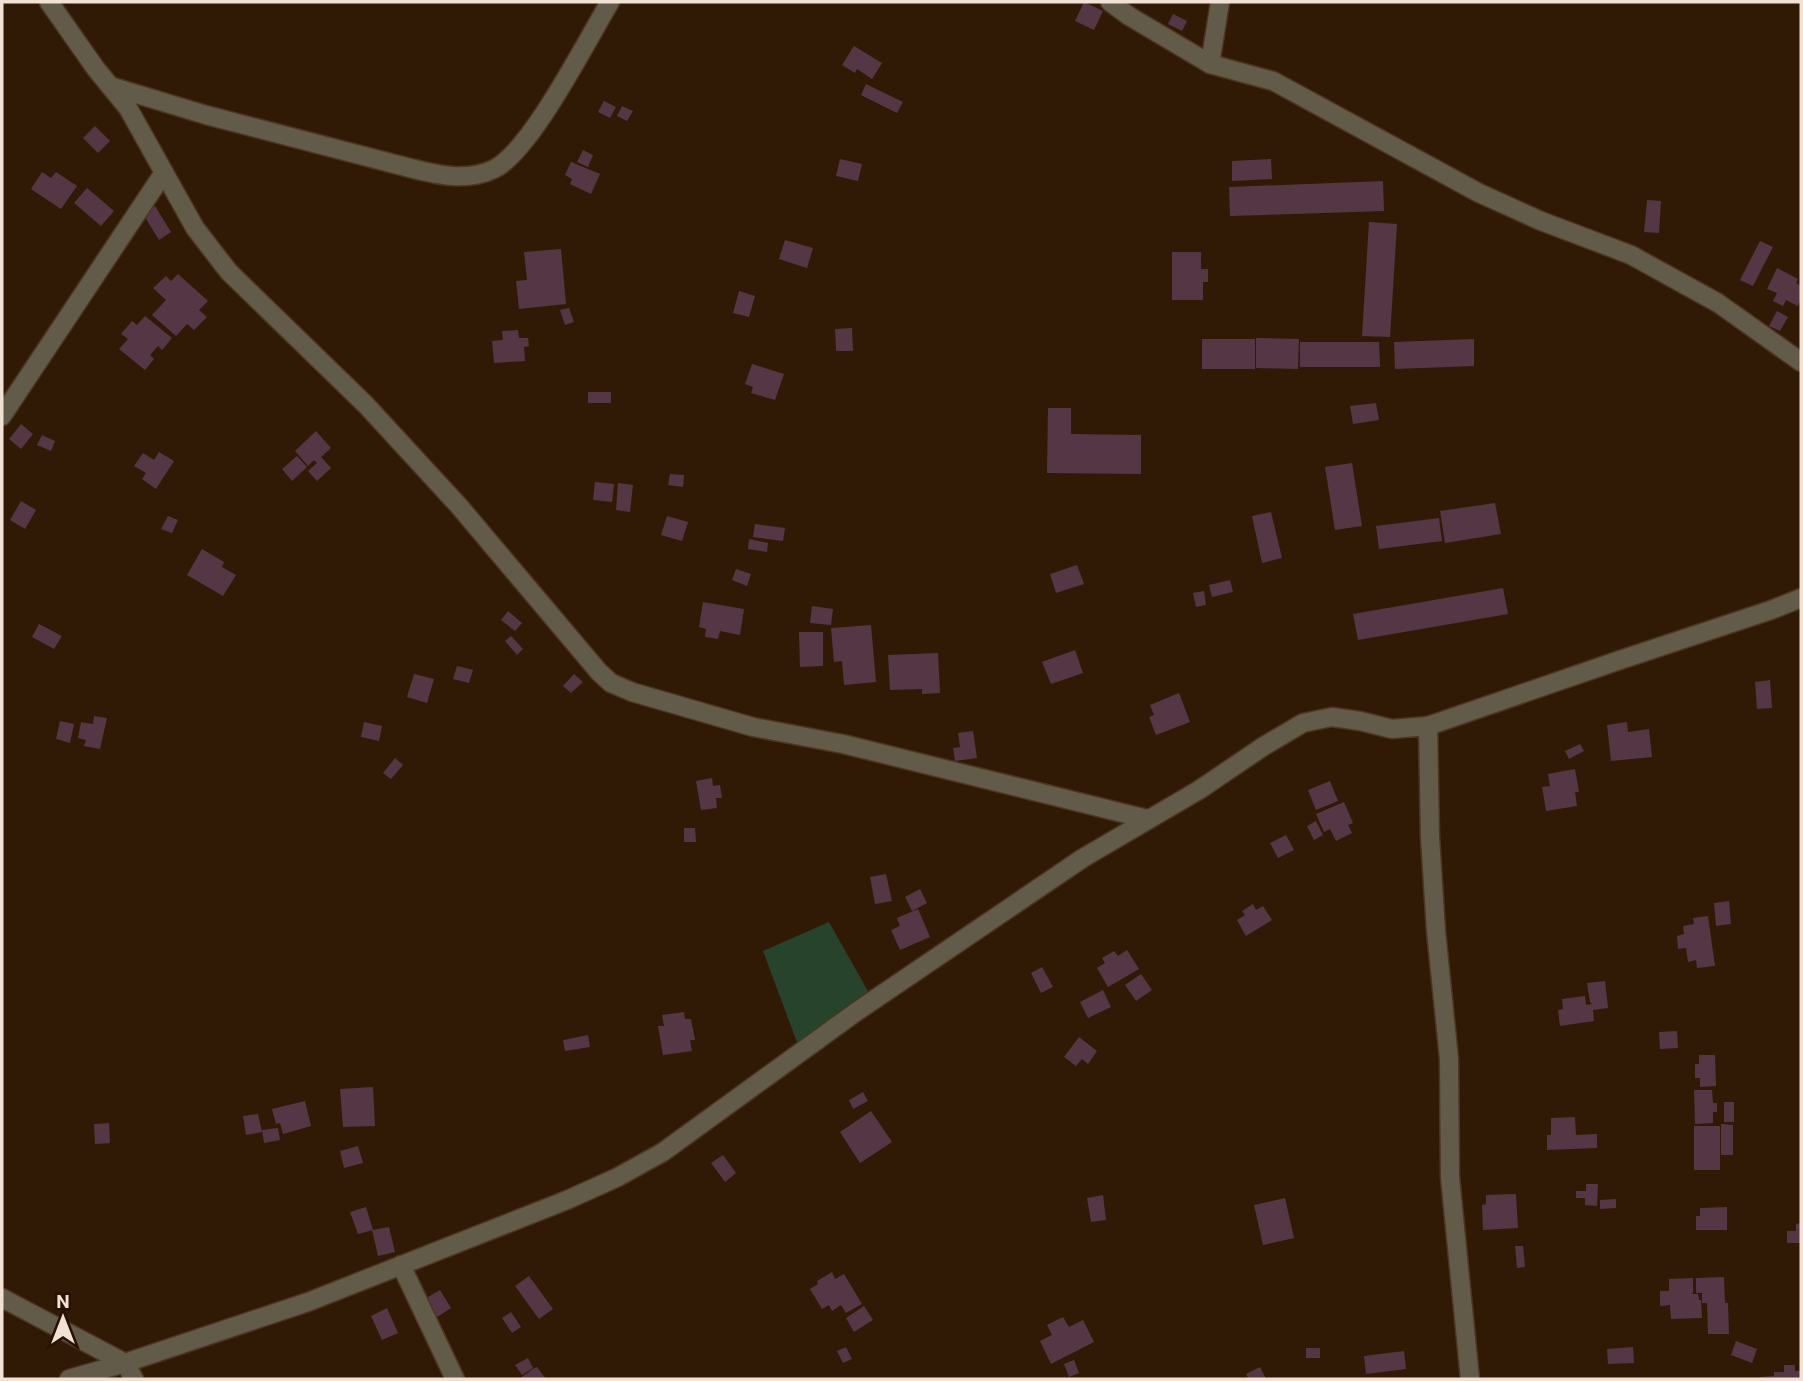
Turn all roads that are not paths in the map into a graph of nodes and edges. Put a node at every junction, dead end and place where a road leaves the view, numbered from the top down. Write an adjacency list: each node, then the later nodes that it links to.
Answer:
1 (49, 2): 6 (street)
2 (610, 2): 6 (street)
3 (1110, 2): 5 (street)
4 (1220, 2): 5 (street)
5 (1210, 64): 8 (street)
6 (110, 86): 7 (street)
7 (163, 174): 9 (street); 12 (street)
8 (1801, 362)
9 (2, 415)
10 (1801, 598): 11 (street)
11 (1428, 726): 12 (street); 18 (street)
12 (1147, 820): 13 (street)
13 (401, 1265): 15 (street); 17 (street)
14 (2, 1298): 15 (street)
15 (130, 1371): 16 (street)
16 (69, 1379)
17 (455, 1379)
18 (1470, 1379)

